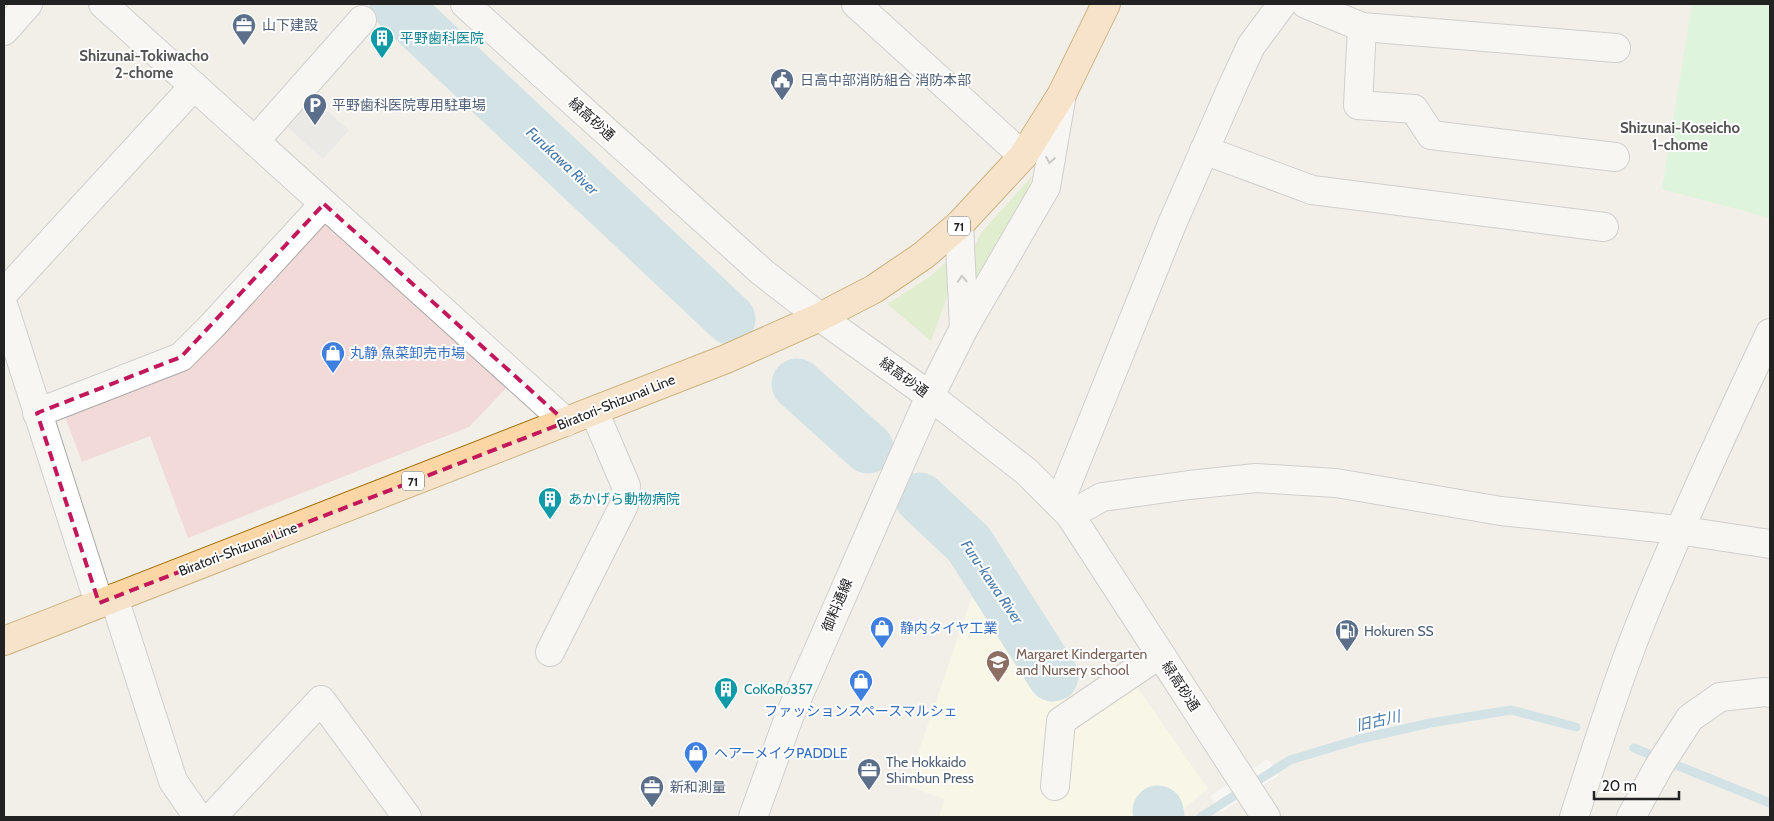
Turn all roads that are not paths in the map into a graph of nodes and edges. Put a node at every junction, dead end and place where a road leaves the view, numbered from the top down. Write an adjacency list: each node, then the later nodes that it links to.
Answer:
1 (28, 4): 10 (street)
2 (103, 4): 12 (street)
3 (465, 4): 23 (street, 緑高砂通)
4 (856, 4): 16 (street)
5 (1106, 4): 13 (main road, Biratori-Shizunai Line / 71)
6 (1282, 4): 15 (street)
7 (1306, 4): 9 (street)
8 (362, 20): 14 (street)
9 (1362, 27): 11 (street); 17 (street)
10 (4, 31)
11 (1616, 48)
12 (194, 86): 14 (street); 21 (street)
13 (1062, 94): 16 (main road, Biratori-Shizunai Line / 71); 24 (street, 御料通線, one-way to 24)
14 (255, 141): 18 (street)
15 (1204, 150): 20 (street); 30 (street)
16 (1023, 156): 19 (main road, Biratori-Shizunai Line / 71)
17 (1615, 157)
18 (324, 204): 28 (street); 29 (street)
19 (959, 225): 23 (main road, Biratori-Shizunai Line / 71); 24 (street, one-way to 19)
20 (1604, 227)
21 (4, 293)
22 (4, 307): 28 (street)
23 (820, 317): 26 (street, 緑高砂通); 27 (main road, Biratori-Shizunai Line / 71)
24 (964, 328): 26 (street, 御料通線)
25 (1770, 333): 31 (street)
26 (930, 396): 30 (street, 緑高砂通); 42 (street, 御料通線)
27 (594, 411): 29 (main road, Biratori-Shizunai Line / 71); 35 (street)
28 (37, 413): 33 (street)
29 (566, 422): 33 (main road, Biratori-Shizunai Line / 71)
30 (1064, 510): 31 (street); 36 (street, 緑高砂通)
31 (1678, 530): 32 (street); 44 (street)
32 (1770, 544)
33 (107, 600): 34 (main road, Biratori-Shizunai Line / 71); 39 (street)
34 (4, 640)
35 (550, 652)
36 (1160, 654): 38 (street); 43 (street, 緑高砂通)
37 (1770, 693): 45 (street)
38 (1055, 786)
39 (198, 817)
40 (212, 817): 41 (street)
41 (406, 817)
42 (753, 817)
43 (1266, 817)
44 (1574, 817)
45 (1631, 817)

